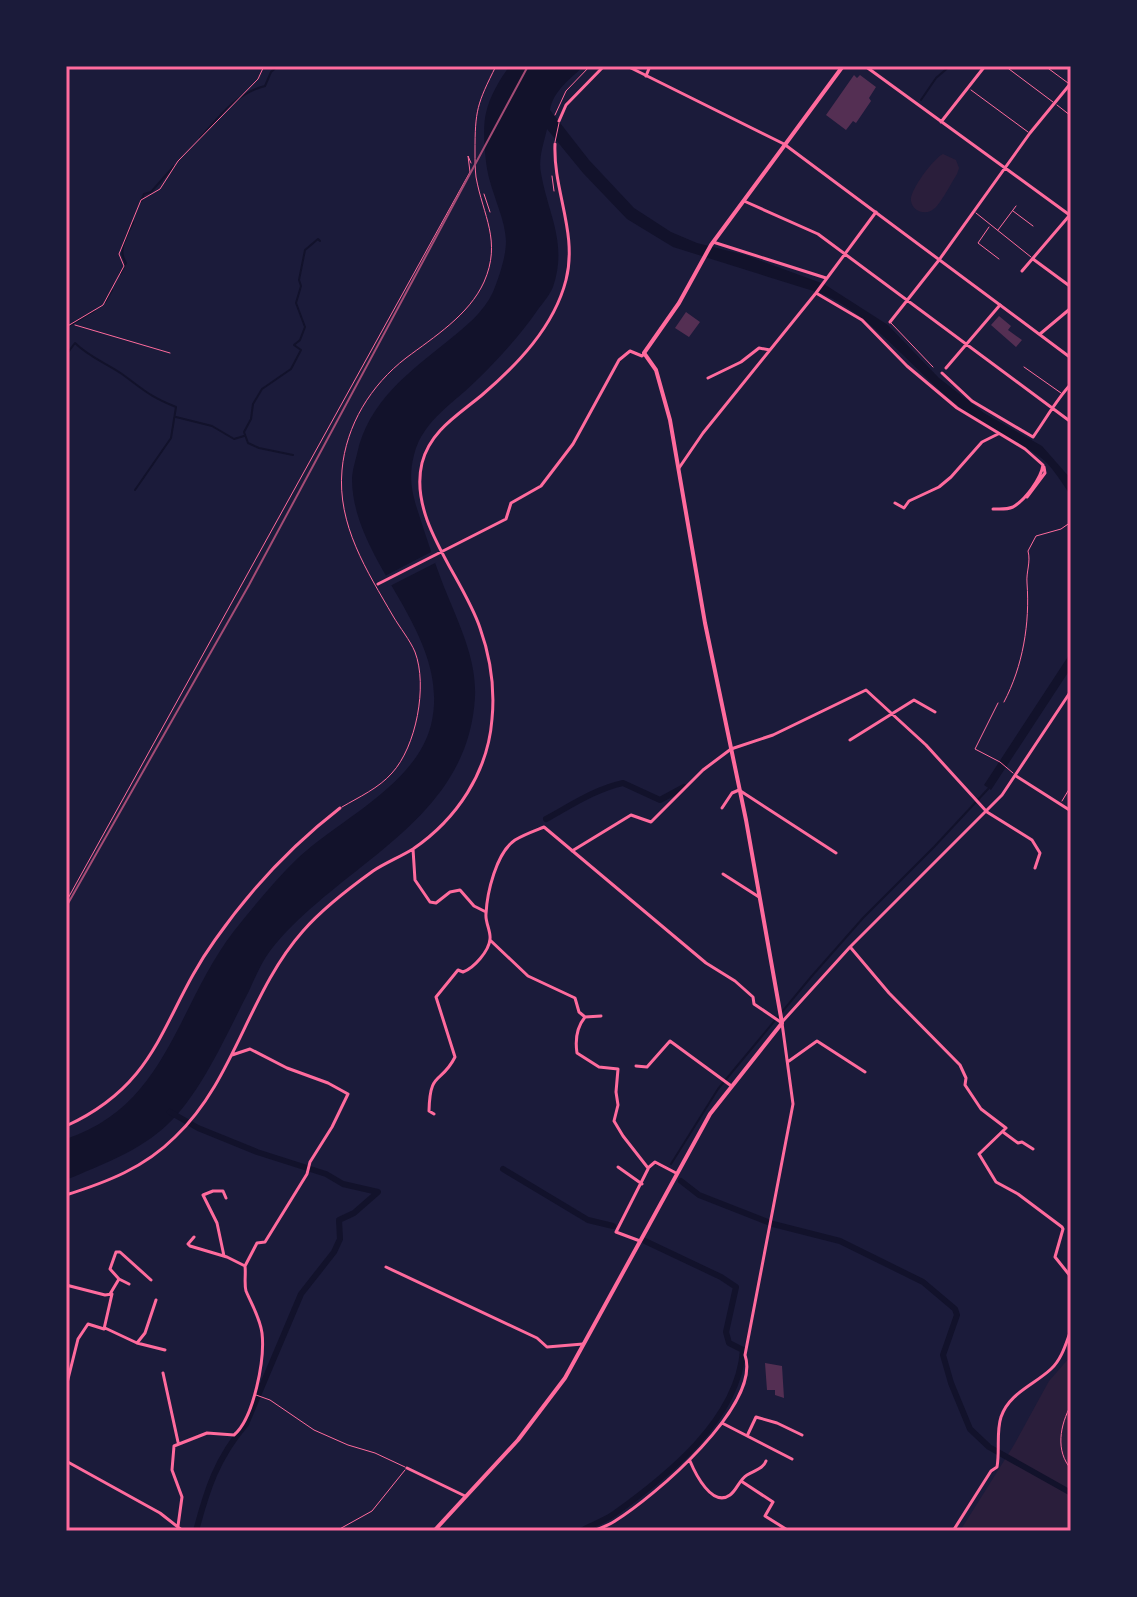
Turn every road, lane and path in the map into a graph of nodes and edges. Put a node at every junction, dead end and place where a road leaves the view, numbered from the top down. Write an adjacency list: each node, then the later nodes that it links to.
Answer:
1 (264, 66): 51 (lane)
2 (496, 66): 25 (lane)
3 (590, 66): 16 (path)
4 (604, 66): 18 (street)
5 (627, 66): 12 (street)
6 (650, 66): 12 (street)
7 (843, 66): 22 (main road)
8 (865, 66): 19 (street)
9 (985, 66): 14 (street)
10 (1005, 66): 15 (lane)
11 (1045, 66): 13 (lane)
12 (646, 76): 22 (street)
13 (1070, 84): 15 (street)
14 (968, 87): 19 (street); 20 (lane)
15 (1054, 103): 17 (lane); 20 (street)
16 (555, 115)
17 (1071, 116)
18 (559, 121): 21 (lane)
19 (941, 122): 24 (street)
20 (1030, 133): 24 (street)
21 (555, 144): 75 (street)
22 (784, 144): 28 (main road); 31 (street)
23 (551, 168): 27 (path)
24 (1006, 170): 32 (street); 33 (street)
25 (476, 174): 90 (lane); 100 (path)
26 (485, 194): 34 (path)
27 (558, 200)
28 (744, 201): 38 (main road); 39 (street)
29 (1016, 206): 30 (lane)
30 (1013, 211): 36 (lane); 37 (lane)
31 (876, 212): 39 (street); 42 (street)
32 (975, 212): 35 (lane); 42 (street)
33 (1071, 215): 41 (street)
34 (492, 223)
35 (990, 225): 37 (lane); 40 (lane)
36 (1033, 226)
37 (998, 230): 41 (lane)
38 (712, 244): 44 (street); 57 (main road)
39 (845, 254): 44 (street); 47 (street)
40 (999, 259)
41 (1033, 259): 43 (street); 45 (street)
42 (939, 260): 47 (street); 48 (street)
43 (1022, 271)
44 (825, 279): 46 (street)
45 (1071, 287)
46 (816, 293): 55 (street); 68 (street)
47 (907, 301): 50 (street); 54 (street)
48 (1000, 305): 53 (street); 54 (street)
49 (1071, 308): 53 (street)
50 (890, 322): 59 (lane)
51 (73, 324): 52 (lane); 56 (lane)
52 (66, 327)
53 (1040, 334): 58 (street)
54 (966, 346): 61 (street); 66 (street)
55 (770, 350): 63 (street); 70 (street)
56 (170, 353)
57 (644, 354): 70 (main road); 75 (street)
58 (1071, 358)
59 (933, 367)
60 (1024, 367): 65 (lane)
61 (946, 368)
62 (942, 373): 66 (street)
63 (708, 378)
64 (1071, 384): 65 (street)
65 (1062, 394): 66 (street)
66 (1052, 409): 67 (street)
67 (1071, 422)
68 (998, 434): 69 (street); 72 (street)
69 (1043, 465): 71 (street); 73 (street)
70 (677, 470): 85 (main road)
71 (1027, 497)
72 (895, 503)
73 (993, 509)
74 (1071, 522): 79 (lane)
75 (440, 553): 76 (street); 94 (street)
76 (378, 584)
77 (1071, 691): 78 (street)
78 (1066, 699): 81 (lane); 86 (street)
79 (1004, 702)
80 (998, 703): 86 (lane)
81 (1071, 703)
82 (935, 712): 83 (street)
83 (894, 715): 84 (street); 85 (street); 93 (street)
84 (850, 740)
85 (731, 749): 88 (main road); 95 (street)
86 (1016, 776): 89 (street); 93 (street)
87 (1071, 786): 89 (lane)
88 (739, 790): 91 (street); 96 (street); 99 (main road)
89 (1060, 804): 92 (street)
90 (340, 808): 113 (street)
91 (722, 808)
92 (1071, 811)
93 (987, 812): 97 (street); 103 (street)
94 (413, 849): 101 (street); 107 (street)
95 (572, 851): 101 (street); 106 (street)
96 (836, 853)
97 (1035, 868)
98 (723, 874): 99 (street)
99 (759, 897): 106 (main road)
100 (66, 902)
101 (486, 912): 102 (street)
102 (490, 940): 105 (street); 112 (street)
103 (850, 947): 106 (street); 114 (street)
104 (601, 1016): 105 (street)
105 (585, 1017): 117 (street)
106 (780, 1020): 108 (street); 111 (main road)
107 (232, 1055): 120 (street); 125 (street)
108 (789, 1061): 110 (street); 143 (street)
109 (636, 1066): 111 (street)
110 (865, 1072)
111 (729, 1084): 118 (main road)
112 (434, 1114)
113 (66, 1126)
114 (1003, 1132): 115 (street); 127 (street)
115 (1033, 1149)
116 (618, 1167): 119 (street)
117 (648, 1168): 118 (street); 119 (street)
118 (676, 1173): 123 (main road)
119 (642, 1184): 123 (street)
120 (66, 1195)
121 (226, 1198): 124 (street)
122 (194, 1237): 124 (street)
123 (640, 1241): 137 (main road)
124 (224, 1256): 125 (street)
125 (245, 1266): 141 (street)
126 (386, 1267): 137 (street)
127 (1071, 1277)
128 (119, 1279): 129 (street); 130 (street); 132 (street)
129 (151, 1280)
130 (129, 1284)
131 (66, 1285): 132 (street)
132 (110, 1294): 134 (street)
133 (156, 1300): 136 (street)
134 (104, 1328): 136 (street); 140 (street)
135 (1071, 1330): 161 (street)
136 (137, 1343): 138 (street)
137 (583, 1344): 154 (main road)
138 (165, 1350)
139 (163, 1373): 146 (street)
140 (66, 1387)
141 (255, 1395): 146 (street); 151 (lane)
142 (1071, 1405): 152 (path)
143 (722, 1423): 144 (street); 148 (street)
144 (748, 1435): 145 (street); 147 (street)
145 (802, 1435)
146 (178, 1442): 155 (street)
147 (792, 1459)
148 (689, 1460): 153 (street); 159 (street)
149 (66, 1461): 155 (street)
150 (766, 1461): 153 (street)
151 (407, 1468): 154 (street); 157 (lane)
152 (1071, 1469)
153 (741, 1481): 160 (street)
154 (466, 1497): 158 (main road)
155 (178, 1526): 156 (street)
156 (183, 1531)
157 (336, 1531)
158 (434, 1531)
159 (593, 1531)
160 (789, 1531)
161 (953, 1531)

